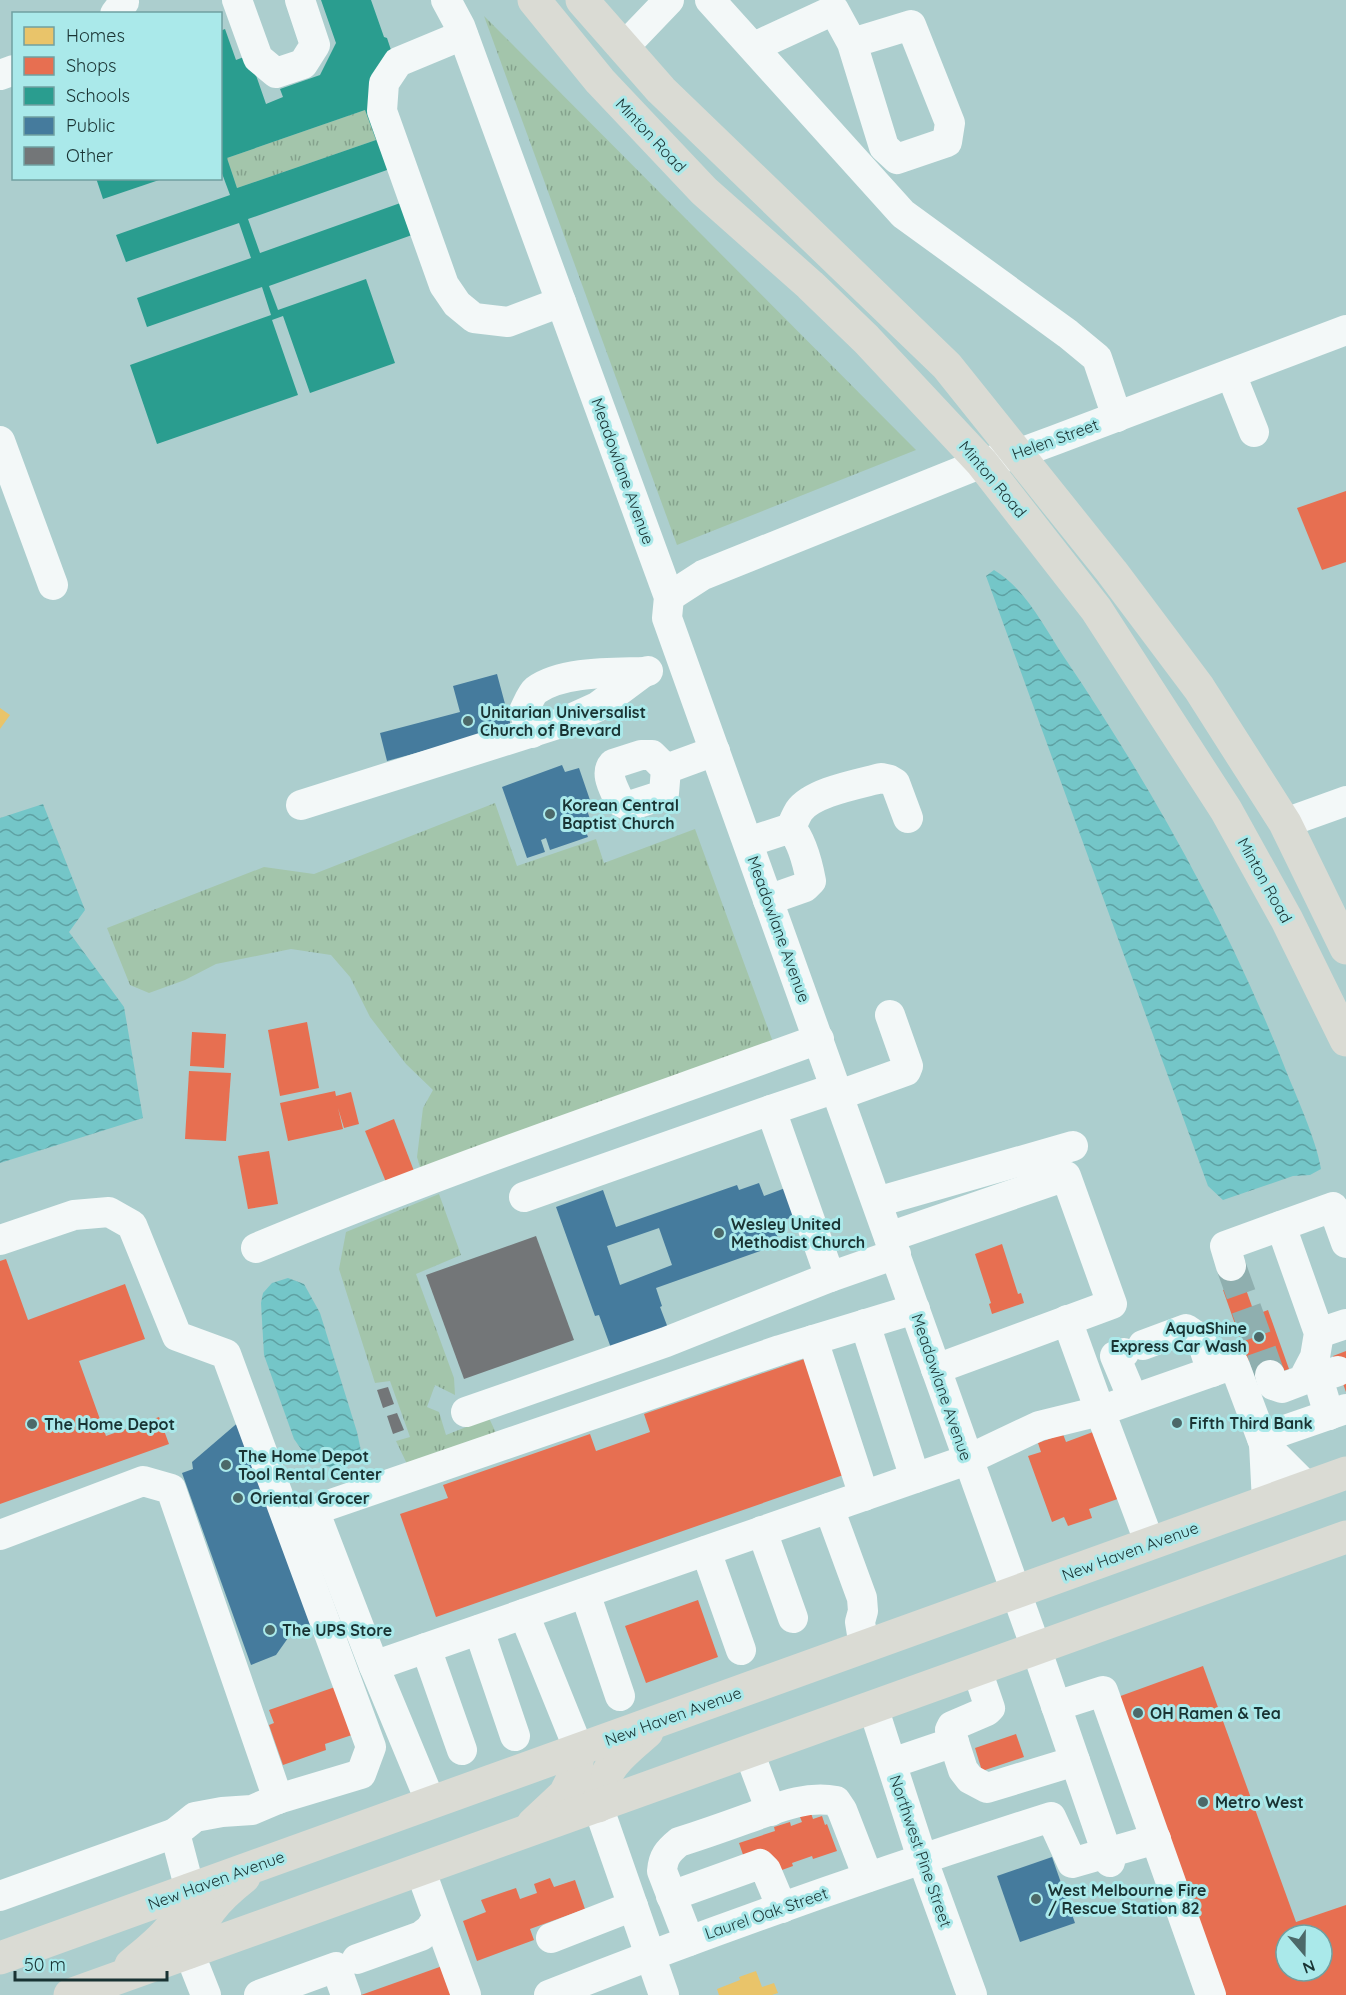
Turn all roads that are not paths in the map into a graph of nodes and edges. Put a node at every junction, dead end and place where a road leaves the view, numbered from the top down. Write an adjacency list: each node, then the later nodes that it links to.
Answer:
1 (237, 0): 2 (street)
2 (300, 0)
3 (446, 0): 9 (street, Meadowlane Avenue)
4 (534, 0): 13 (main road, Minton Road)
5 (582, 0): 12 (main road, Minton Road)
6 (669, 0): 12 (street)
7 (710, 0): 11 (street)
8 (846, 5): 10 (street); 11 (street)
9 (462, 31): 14 (street, Meadowlane Avenue); 14 (street)
10 (852, 43)
11 (754, 47): 17 (street)
12 (622, 48): 13 (main road); 20 (main road, Minton Road)
13 (603, 84): 21 (main road, Minton Road)
14 (561, 302): 23 (street, Meadowlane Avenue)
15 (1346, 330): 16 (street, Helen Street)
16 (1231, 374): 17 (street, Helen Street); 18 (street)
17 (1117, 417): 20 (street, Helen Street)
18 (1254, 432)
19 (0, 441): 22 (street)
20 (1017, 454): 21 (street, Helen Street); 32 (main road, Minton Road)
21 (982, 463): 23 (street, Helen Street); 39 (main road, Minton Road)
22 (53, 585)
23 (669, 597): 24 (street, Meadowlane Avenue)
24 (681, 656): 25 (street); 27 (street, Meadowlane Avenue)
25 (644, 672): 26 (street); 26 (street)
26 (532, 733): 30 (street)
27 (715, 751): 28 (street); 34 (street, Meadowlane Avenue)
28 (666, 769)
29 (1346, 801): 32 (street)
30 (301, 805)
31 (908, 818): 33 (street)
32 (1285, 823): 36 (main road, Minton Road)
33 (790, 828): 34 (street); 35 (street)
34 (748, 842): 35 (street, Meadowlane Avenue)
35 (768, 900): 38 (street, Meadowlane Avenue)
36 (1346, 948)
37 (890, 1015): 40 (street)
38 (819, 1039): 40 (street, Meadowlane Avenue); 49 (street)
39 (1346, 1040)
40 (838, 1092): 41 (street); 44 (street, Meadowlane Avenue)
41 (771, 1110): 43 (street); 51 (street)
42 (1073, 1146): 44 (street)
43 (524, 1197)
44 (877, 1202): 48 (street, Meadowlane Avenue)
45 (1281, 1226): 47 (street); 50 (street); 55 (street)
46 (0, 1240): 100 (street)
47 (1346, 1242)
48 (892, 1246): 51 (street); 52 (street, Meadowlane Avenue); 53 (street)
49 (256, 1248)
50 (1231, 1266)
51 (830, 1277): 63 (street)
52 (915, 1310): 54 (street); 57 (street, Meadowlane Avenue)
53 (1067, 1320): 57 (street); 62 (street)
54 (865, 1324): 56 (street); 68 (street)
55 (1333, 1328): 60 (street)
56 (813, 1340): 70 (street); 87 (street)
57 (936, 1369): 66 (street, Meadowlane Avenue)
58 (1338, 1371): 64 (street)
59 (1212, 1372): 61 (street); 61 (street); 65 (street)
60 (1270, 1376)
61 (1133, 1399): 62 (street)
62 (1100, 1411): 66 (street); 76 (street)
63 (466, 1412)
64 (1337, 1412): 65 (street)
65 (1263, 1441): 69 (street); 71 (street)
66 (967, 1460): 68 (street); 78 (street, Meadowlane Avenue)
67 (1346, 1473): 69 (main road, New Haven Avenue)
68 (915, 1478): 70 (street)
69 (1307, 1487): 71 (main road, New Haven Avenue)
70 (864, 1496): 72 (street)
71 (1268, 1502): 76 (main road, New Haven Avenue)
72 (829, 1508): 73 (street); 83 (street)
73 (762, 1531): 77 (street); 81 (street)
74 (0, 1535): 100 (street)
75 (1346, 1537): 85 (main road)
76 (1150, 1544): 78 (main road, New Haven Avenue)
77 (706, 1551): 79 (street); 86 (street)
78 (1015, 1592): 83 (main road, New Haven Avenue); 85 (street, Meadowlane Avenue)
79 (585, 1593): 80 (street); 89 (street)
80 (524, 1614): 82 (street); 96 (street)
81 (793, 1618)
82 (479, 1630): 84 (street); 93 (street)
83 (864, 1647): 92 (main road, New Haven Avenue)
84 (426, 1648): 87 (street); 95 (street)
85 (1036, 1648): 88 (main road); 90 (street, Meadowlane Avenue)
86 (741, 1650)
87 (374, 1666): 101 (street)
88 (977, 1670): 91 (main road); 94 (street)
89 (620, 1696)
90 (1056, 1706): 98 (street, Meadowlane Avenue); 106 (street)
91 (873, 1707): 97 (main road); 99 (street, Northwest Pine Street)
92 (661, 1719): 96 (main road, New Haven Avenue); 102 (main road)
93 (515, 1736)
94 (954, 1742): 98 (street); 99 (street)
95 (462, 1750)
96 (579, 1750): 101 (main road, New Haven Avenue); 104 (main road)
97 (749, 1752): 102 (main road); 103 (street)
98 (1075, 1761): 107 (street, Meadowlane Avenue)
99 (892, 1763): 108 (street, Northwest Pine Street)
100 (278, 1799): 105 (street)
101 (431, 1803): 109 (main road, New Haven Avenue)
102 (598, 1806): 104 (main road); 115 (street)
103 (771, 1811): 111 (street); 114 (street)
104 (525, 1832): 110 (main road)
105 (175, 1833): 112 (street); 113 (street)
106 (1156, 1839): 107 (street); 133 (street)
107 (1108, 1857): 108 (street, Laurel Oak Street)
108 (922, 1858): 111 (street, Laurel Oak Street); 132 (street, Northwest Pine Street)
109 (262, 1863): 112 (main road, New Haven Avenue); 120 (main road)
110 (420, 1869): 117 (street); 120 (main road)
111 (868, 1877): 116 (street, Laurel Oak Street)
112 (190, 1890): 122 (main road, New Haven Avenue); 124 (main road)
113 (1, 1891)
114 (671, 1896): 116 (street); 119 (street)
115 (633, 1906): 118 (street); 121 (street)
116 (782, 1908): 119 (street, Laurel Oak Street)
117 (437, 1918): 123 (street); 129 (street)
118 (551, 1938)
119 (689, 1941): 121 (street, Laurel Oak Street)
120 (189, 1952): 124 (main road); 127 (street)
121 (650, 1954): 130 (street, Laurel Oak Street); 131 (street)
122 (0, 1958)
123 (347, 1963): 125 (street); 128 (street)
124 (113, 1980): 126 (main road)
125 (263, 1994)
126 (70, 1995)
127 (206, 1995)
128 (346, 1995)
129 (466, 1995)
130 (549, 1995)
131 (664, 1995)
132 (972, 1995)
133 (1211, 1995)

